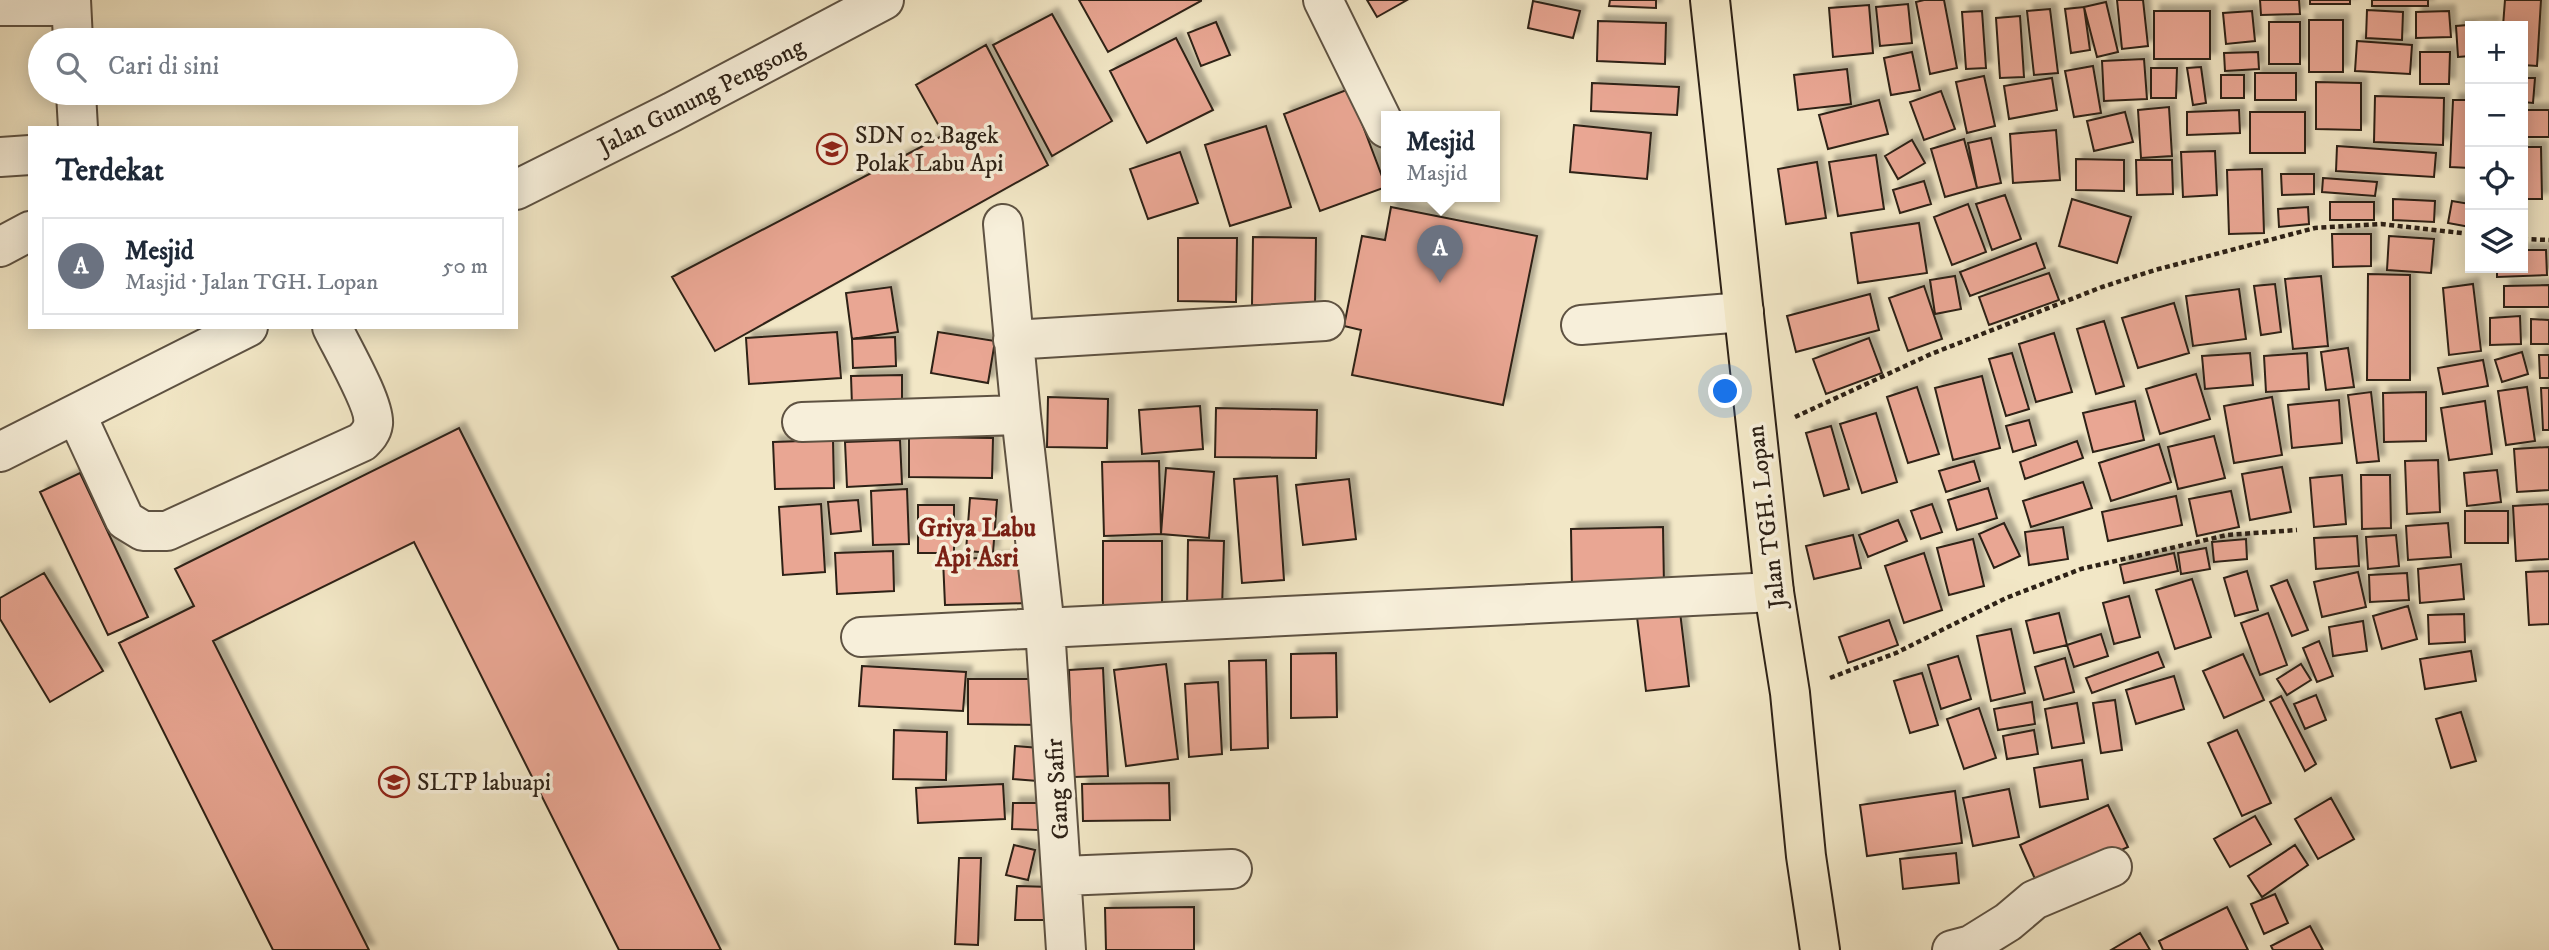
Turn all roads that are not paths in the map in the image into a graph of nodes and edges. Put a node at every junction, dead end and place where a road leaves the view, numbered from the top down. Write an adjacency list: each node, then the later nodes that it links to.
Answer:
1 (884, 0): 11 (street, Jalan Gunung Pengsong)
2 (1323, 0): 7 (street)
3 (1710, 0): 15 (highway, Jalan TGH. Lopan)
4 (0, 6): 5 (street)
5 (71, 15)
6 (77, 105): 8 (street)
7 (1381, 118)
8 (78, 126)
9 (28, 155): 10 (street)
10 (0, 157)
11 (518, 189)
12 (1003, 224): 21 (street, Gang Safir)
13 (28, 232): 14 (street)
14 (0, 247)
15 (1744, 312): 17 (street); 26 (highway, Jalan TGH. Lopan)
16 (1325, 321): 21 (street)
17 (1581, 326)
18 (239, 329): 20 (street)
19 (333, 329): 22 (street)
20 (193, 339): 22 (street)
21 (1013, 340): 23 (street, Gang Safir)
22 (76, 414): 25 (street)
23 (1021, 415): 24 (street); 27 (street, Gang Safir)
24 (802, 422)
25 (0, 452)
26 (1774, 592): 27 (street); 33 (highway, Jalan TGH. Lopan)
27 (1045, 628): 28 (street); 31 (street, Gang Safir)
28 (861, 638)
29 (2112, 867): 34 (street)
30 (1232, 869): 31 (street)
31 (1063, 876): 32 (street, Gang Safir)
32 (1066, 950)
33 (1820, 950)
34 (1952, 950)

